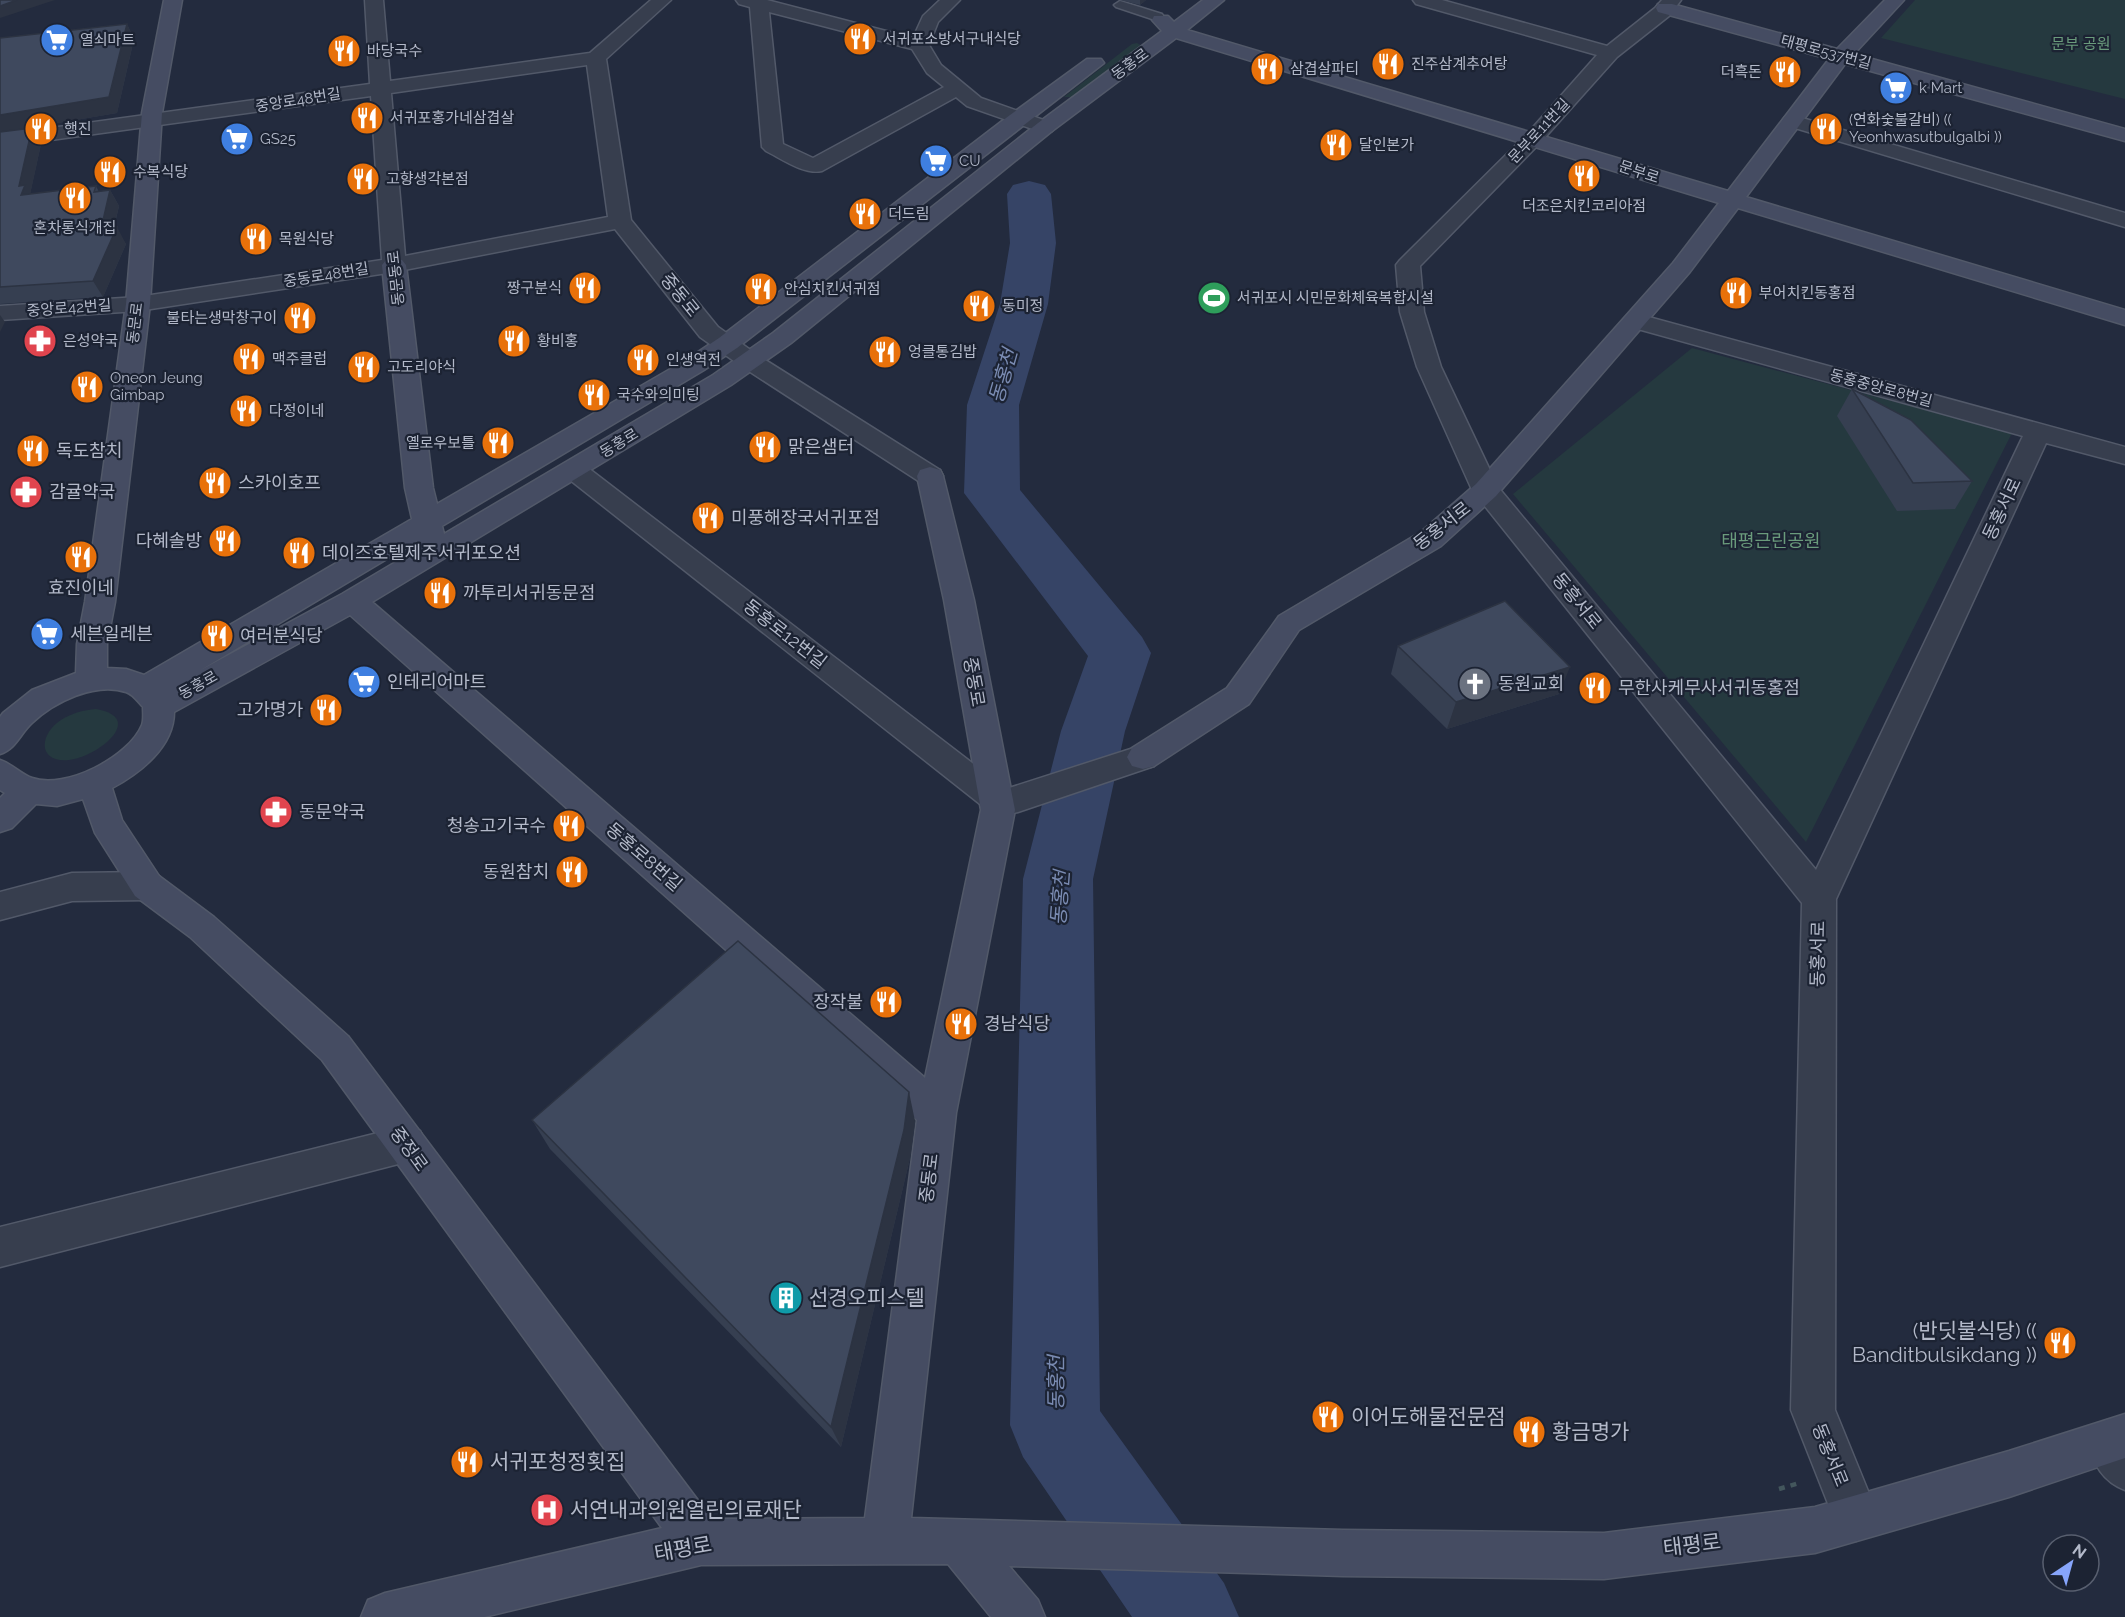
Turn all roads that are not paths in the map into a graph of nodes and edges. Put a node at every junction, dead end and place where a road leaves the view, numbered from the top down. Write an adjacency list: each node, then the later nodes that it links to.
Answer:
1 (173, 0): 21 (main road, 동문로)
2 (374, 0): 17 (street, 동문동로)
3 (662, 0): 16 (street)
4 (951, 0): 13 (street)
5 (1180, 0): 12 (main road, 동홍로)
6 (1215, 0): 12 (main road, 동홍로)
7 (1422, 0): 14 (street)
8 (1891, 1): 15 (main road, 동홍서로)
9 (764, 3): 13 (street); 18 (street)
10 (1669, 4): 14 (street, 문부로11번길); 15 (main road, 태평로537번길)
11 (1120, 5): 12 (lane)
12 (1166, 25): 19 (main road, 동홍로); 22 (main road, 동홍로); 24 (main road, 문부로)
13 (919, 45): 18 (street)
14 (1610, 53): 24 (street, 문부로11번길)
15 (1842, 56): 20 (main road, 동홍서로); 23 (main road, 태평로537번길)
16 (596, 58): 17 (street, 중앙로48번길); 28 (street)
17 (380, 87): 21 (street, 중앙로48번길); 29 (street, 동문동로)
18 (957, 88): 19 (street)
19 (1017, 119): 22 (street); 35 (main road, 동홍로)
20 (1792, 121): 26 (main road, 동홍서로); 27 (street)
21 (152, 123): 25 (street, 중앙로48번길); 31 (main road, 동문로)
22 (1045, 127): 36 (main road, 동홍로)
23 (2125, 135)
24 (1534, 138): 26 (main road, 문부로); 30 (street, 문부로11번길)
25 (0, 141)
26 (1732, 201): 33 (main road, 문부로); 34 (main road, 동홍서로)
27 (2125, 220)
28 (620, 221): 29 (street, 중동로48번길); 35 (street, 중동로)
29 (394, 265): 31 (street, 중동로48번길); 42 (main road, 동문동로)
30 (1408, 265): 41 (street, 동흥서로)
31 (138, 304): 32 (street, 중앙로42번길); 45 (main road, 동문로)
32 (0, 313)
33 (2125, 318)
34 (1636, 321): 37 (street, 동홍중앙로8번길); 41 (main road, 동홍서로)
35 (728, 343): 36 (street, 중동로); 42 (main road, 동홍로)
36 (750, 361): 39 (main road, 동홍로); 40 (street, 중동로)
37 (2038, 431): 38 (street, 동홍중앙로8번길); 55 (street, 동홍서로)
38 (2125, 456)
39 (574, 470): 43 (main road, 동홍로); 52 (street, 동홍로12번길)
40 (930, 476): 52 (main road, 중동로)
41 (1486, 490): 48 (main road, 동홍서로); 55 (street, 동흥서로)
42 (426, 523): 43 (main road, 동문동로); 46 (main road, 동홍로)
43 (435, 553): 44 (main road, 동홍로)
44 (351, 602): 46 (main road, 동홍로); 57 (main road, 동홍로8번길)
45 (91, 681): 46 (main road); 47 (main road)
46 (152, 697): 50 (main road)
47 (0, 742)
48 (1143, 757): 52 (street, 동홍서로)
49 (0, 773): 51 (main road)
50 (94, 783): 51 (main road); 54 (main road, 중정로)
51 (28, 791): 53 (main road)
52 (996, 801): 57 (main road, 중동로)
53 (0, 819)
54 (147, 886): 56 (street); 58 (main road, 중정로)
55 (1819, 898): 61 (street, 동홍서로)
56 (0, 906)
57 (937, 1113): 62 (main road, 중동로)
58 (406, 1144): 59 (street); 63 (main road, 중정로)
59 (0, 1247)
60 (2119, 1448): 61 (main road, 태평로)
61 (1856, 1518): 64 (main road, 태평로)
62 (885, 1541): 63 (main road, 태평로); 64 (main road, 태평로)
63 (701, 1542): 65 (main road, 태평로)
64 (974, 1543): 66 (main road)
65 (385, 1617)
66 (1021, 1617)

